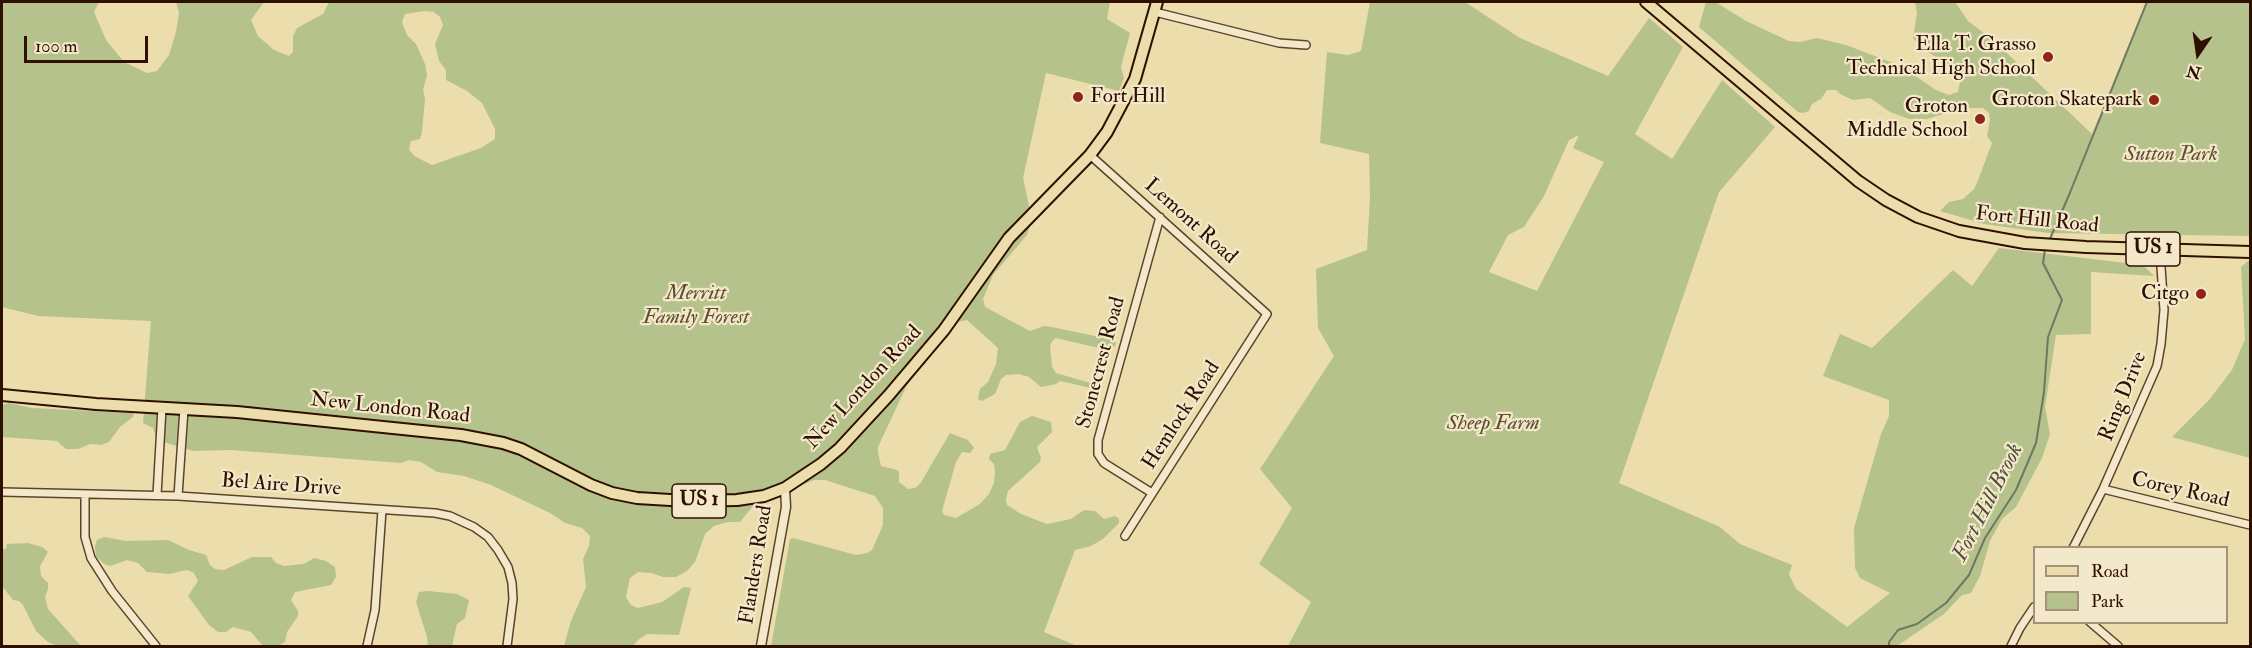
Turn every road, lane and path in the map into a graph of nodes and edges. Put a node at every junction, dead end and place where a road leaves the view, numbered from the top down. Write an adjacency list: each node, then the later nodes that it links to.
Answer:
1 (1646, 2): 6 (main road, Fort Hill Road / US 1)
2 (1156, 7): 3 (street); 4 (main road, New London Road / US 1)
3 (1306, 45)
4 (1090, 155): 5 (street, Lemont Road); 12 (main road, New London Road / US 1)
5 (1160, 217): 8 (street, Lemont Road); 15 (street, Stonecrest Road)
6 (2158, 249): 7 (main road, Fort Hill Road / US 1); 13 (street, Ring Drive)
7 (2250, 252)
8 (1267, 314): 15 (street, Hemlock Road)
9 (2, 395): 10 (main road, New London Road / US 1)
10 (162, 408): 11 (main road, New London Road / US 1); 17 (street)
11 (184, 409): 12 (main road, New London Road / US 1); 18 (street)
12 (785, 488): 28 (street, Flanders Road)
13 (2103, 489): 20 (street, Corey Road); 22 (street, Ring Drive)
14 (2, 492): 16 (street, Bel Aire Drive)
15 (1152, 493): 21 (street, Hemlock Road)
16 (85, 494): 17 (street, Bel Aire Drive); 25 (street)
17 (157, 495): 18 (street, Bel Aire Drive)
18 (178, 496): 19 (street, Bel Aire Drive)
19 (382, 510): 26 (street); 27 (street, Bel Aire Drive)
20 (2250, 525)
21 (1125, 536)
22 (2074, 546)
23 (2033, 608): 29 (street)
24 (2092, 624): 30 (street)
25 (156, 646)
26 (367, 646)
27 (507, 646)
28 (761, 646)
29 (2011, 646)
30 (2118, 646)

